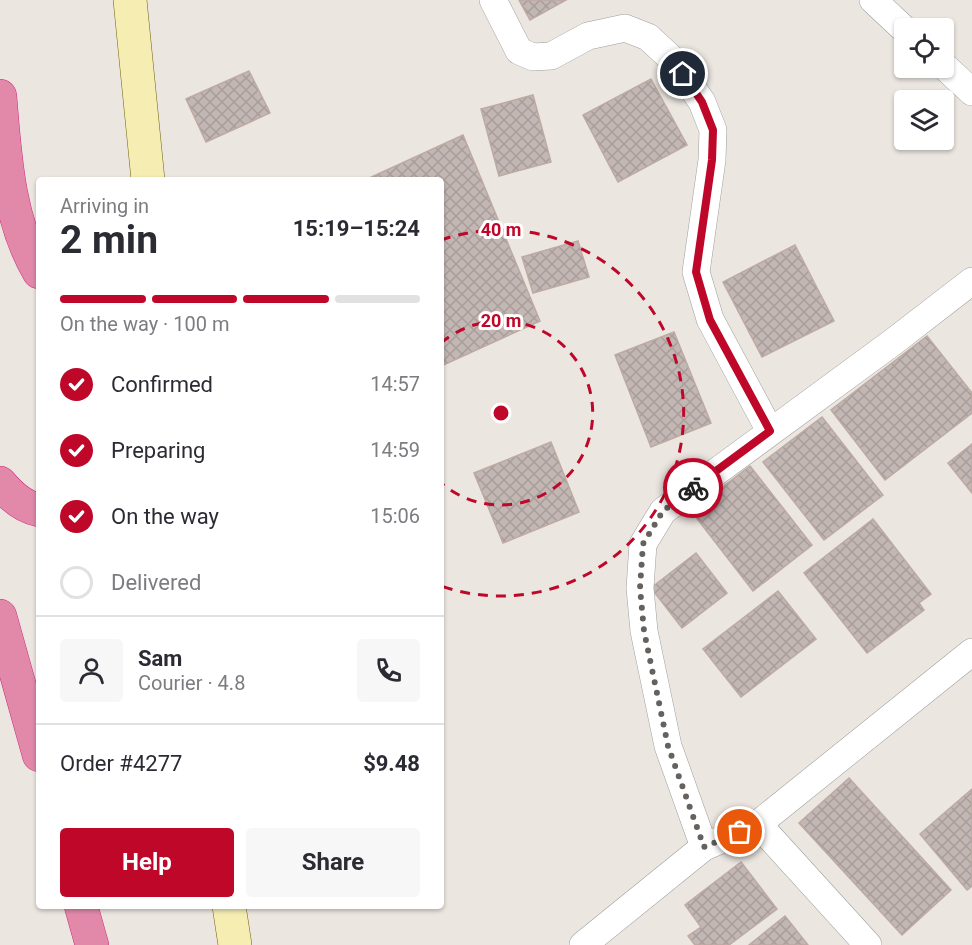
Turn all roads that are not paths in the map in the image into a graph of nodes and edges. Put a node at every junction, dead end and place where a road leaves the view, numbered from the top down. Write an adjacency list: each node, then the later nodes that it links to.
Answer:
1 (130, 0): 8 (street)
2 (492, 0): 11 (street)
3 (873, 0): 4 (street)
4 (894, 20)
5 (954, 75): 6 (street)
6 (972, 92)
7 (0, 96): 9 (highway)
8 (148, 177)
9 (36, 267)
10 (972, 280): 11 (street)
11 (770, 431): 18 (street)
12 (0, 483): 13 (highway)
13 (36, 509)
14 (0, 616): 16 (highway)
15 (972, 652): 17 (street)
16 (36, 744)
17 (758, 824): 18 (street); 24 (street)
18 (704, 847): 23 (street)
19 (82, 909): 21 (highway)
20 (230, 909): 22 (street)
21 (92, 945)
22 (235, 945)
23 (583, 945)
24 (868, 945)

